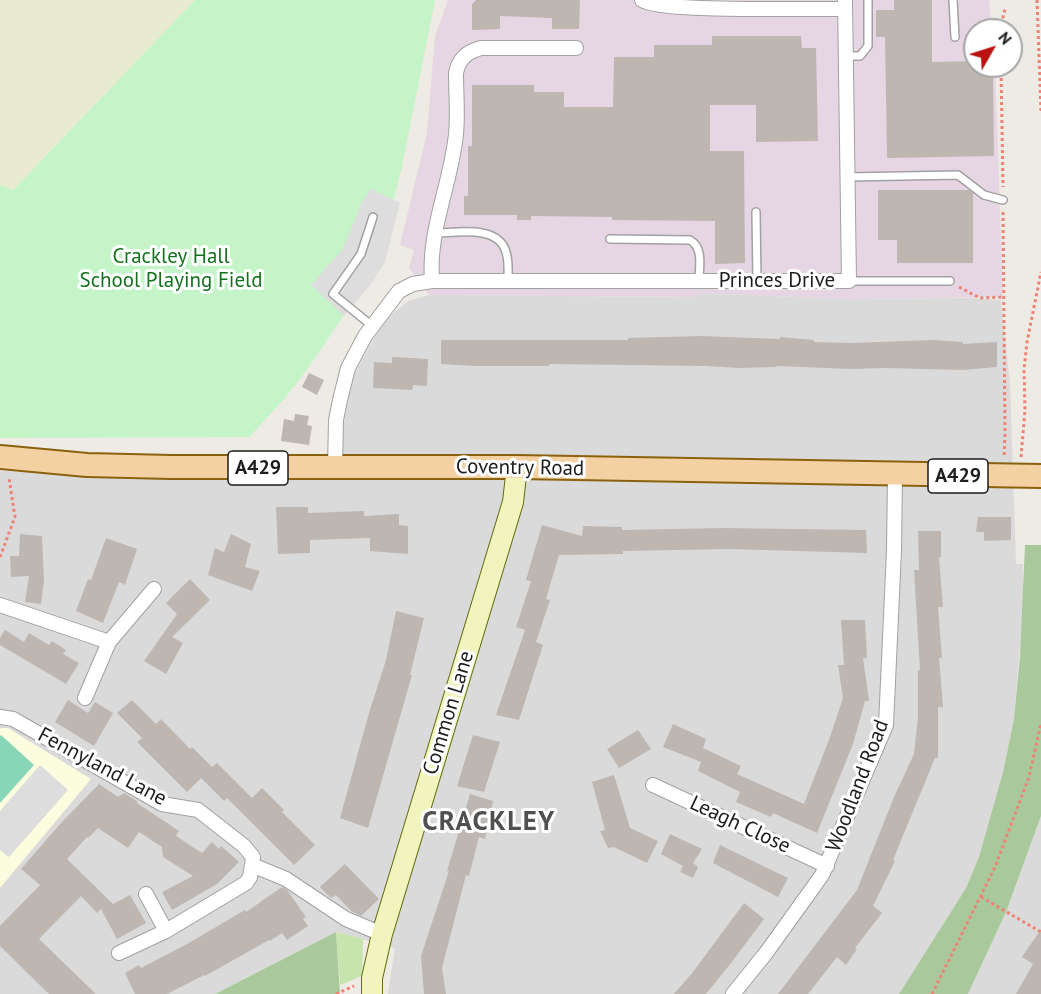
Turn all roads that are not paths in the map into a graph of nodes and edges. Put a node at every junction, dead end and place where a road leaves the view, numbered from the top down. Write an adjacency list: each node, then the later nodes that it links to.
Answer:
1 (642, 0): 4 (street, Princes Drive)
2 (868, 0): 8 (lane)
3 (953, 0): 6 (lane)
4 (688, 4): 5 (street, Princes Drive)
5 (845, 4): 8 (street, Princes Drive)
6 (955, 37)
7 (576, 48): 13 (street)
8 (846, 56): 9 (street, Princes Drive)
9 (847, 177): 10 (lane); 19 (street, Princes Drive)
10 (1003, 200)
11 (756, 212): 18 (lane)
12 (373, 217): 21 (lane)
13 (434, 233): 15 (street); 16 (lane)
14 (610, 239): 17 (lane)
15 (432, 281): 16 (street, Princes Drive); 21 (street, Princes Drive)
16 (508, 281): 17 (street, Princes Drive)
17 (699, 281): 18 (street, Princes Drive)
18 (757, 281): 19 (street, Princes Drive)
19 (849, 281): 20 (lane)
20 (950, 281)
21 (371, 326): 24 (street, Princes Drive)
22 (2, 462): 24 (main road, Coventry Road / A429)
23 (517, 467): 24 (main road, Coventry Road / A429); 25 (main road, Coventry Road / A429); 37 (street, Common Lane)
24 (335, 468)
25 (895, 475): 26 (main road, Coventry Road / A429); 34 (street, Woodland Road)
26 (1022, 476)
27 (154, 590): 29 (street)
28 (0, 605): 29 (street)
29 (109, 642): 30 (street)
30 (85, 698)
31 (0, 717): 33 (street, Fennyland Lane)
32 (653, 784): 34 (street, Leagh Close)
33 (252, 865): 36 (street); 37 (street)
34 (827, 866): 40 (street, Woodland Road)
35 (146, 894): 36 (street)
36 (166, 931): 38 (street)
37 (382, 934): 39 (street, Common Lane)
38 (119, 953)
39 (372, 994)
40 (733, 994)

